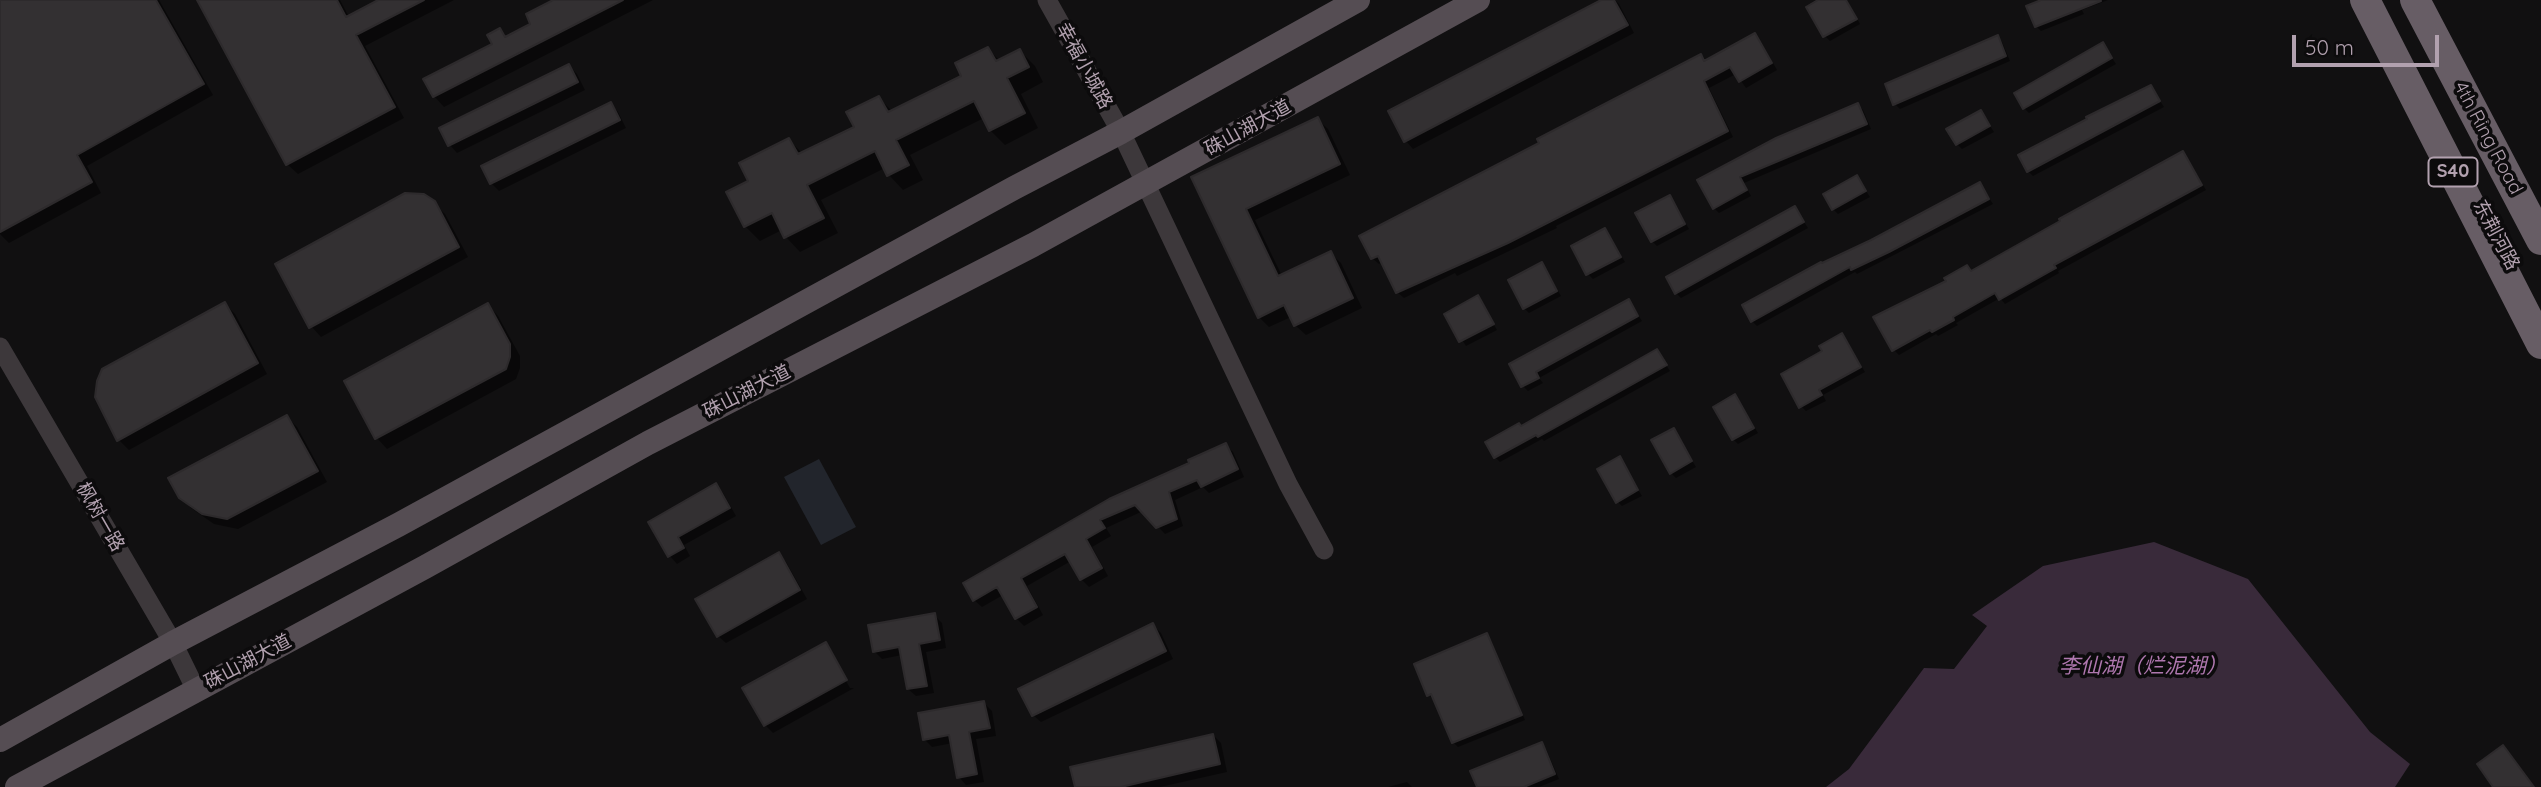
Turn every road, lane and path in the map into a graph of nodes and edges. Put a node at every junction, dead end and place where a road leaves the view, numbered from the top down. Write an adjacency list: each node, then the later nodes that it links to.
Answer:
1 (1047, 0): 7 (street, 幸福小城路)
2 (1358, 0): 7 (main road)
3 (1478, 0): 8 (main road, 硃山湖大道)
4 (2365, 0): 11 (highway, S40)
5 (2373, 0): 10 (main road, 东荆河路)
6 (2415, 0): 9 (highway, 4th Ring Road / S40)
7 (1121, 132): 8 (street, 幸福小城路); 14 (main road)
8 (1146, 184): 13 (street, 幸福小城路); 15 (main road, 硃山湖大道)
9 (2541, 240)
10 (2541, 321)
11 (2541, 344)
12 (0, 347): 14 (street, 枫树一路)
13 (1324, 550)
14 (173, 643): 15 (street, 枫树一路); 16 (main road)
15 (196, 690): 17 (main road, 硃山湖大道)
16 (0, 740)
17 (17, 787)

